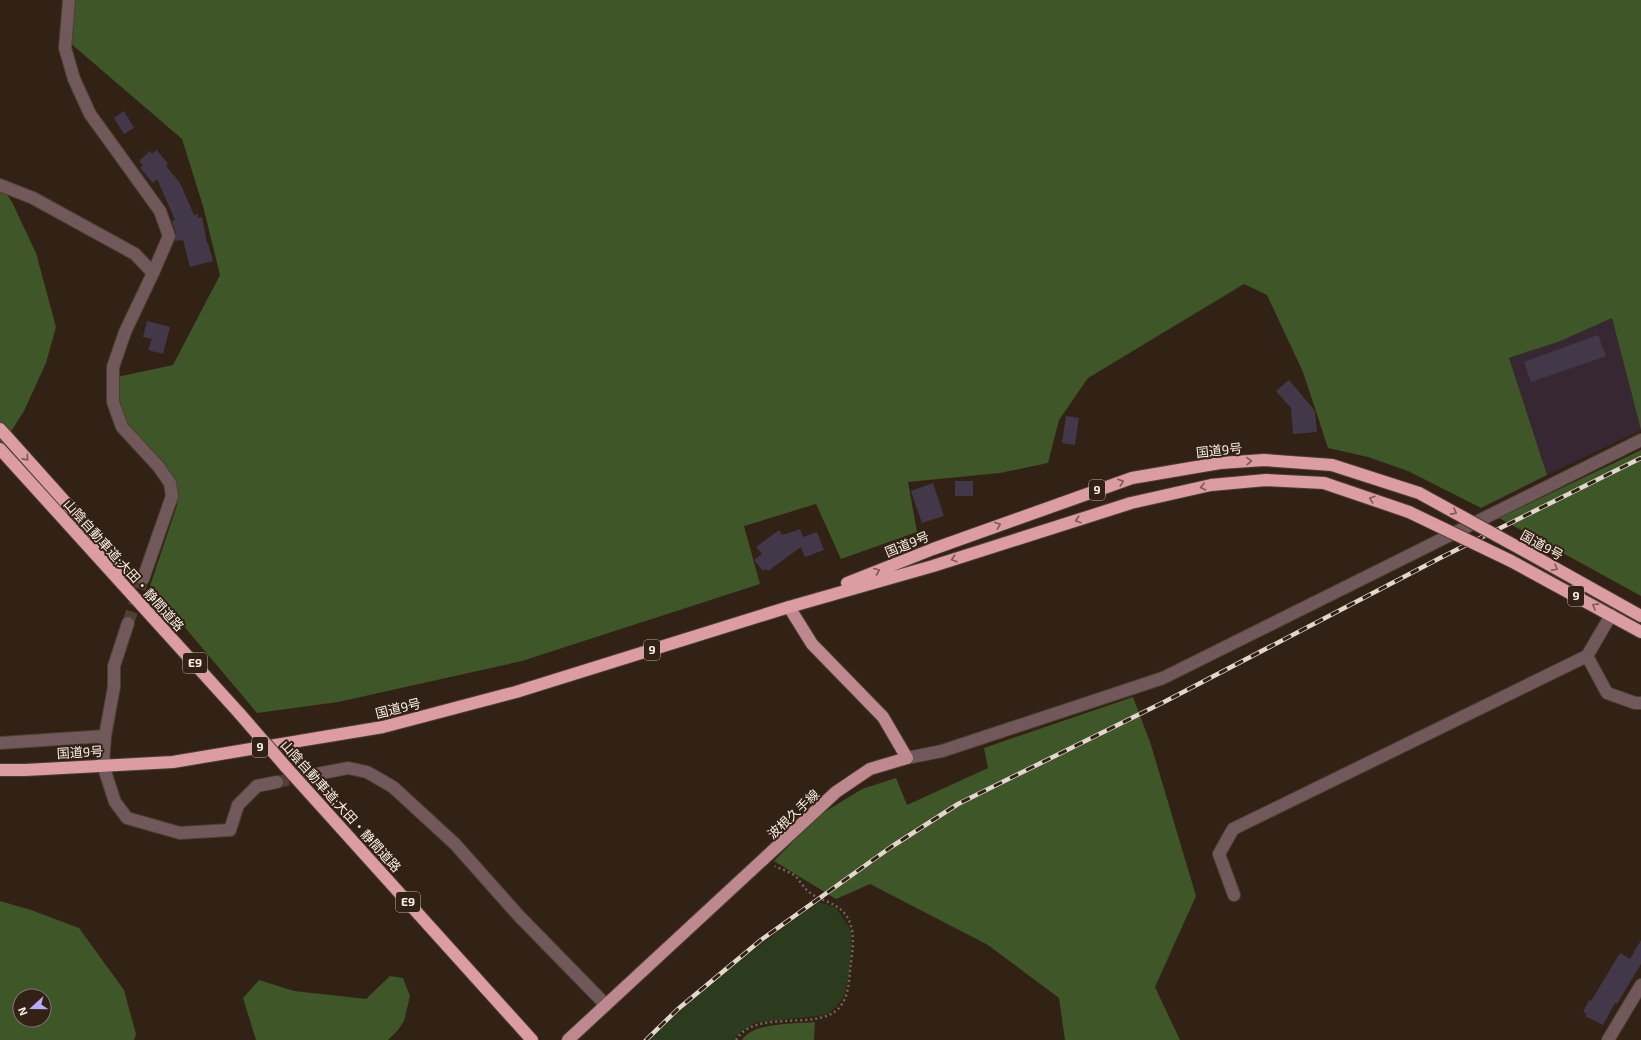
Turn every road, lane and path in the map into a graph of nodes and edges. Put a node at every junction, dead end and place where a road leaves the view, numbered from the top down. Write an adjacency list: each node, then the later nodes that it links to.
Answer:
1 (69, 0): 3 (street)
2 (0, 186): 3 (street)
3 (154, 273): 9 (street)
4 (0, 429): 11 (highway, one-way to 11)
5 (1641, 440): 20 (street)
6 (0, 449): 8 (highway, 山陰自動車道;大田・静間道路 / E9)
7 (0, 456): 8 (highway)
8 (59, 514): 11 (highway, 山陰自動車道;大田・静間道路 / E9)
9 (143, 579)
10 (789, 607): 12 (highway, 国道9号 / 9, one-way to 10, bridge); 13 (highway, 国道9号 / 9, one-way to 13, bridge); 20 (main road); 21 (highway, 国道9号 / 9)
11 (149, 613): 29 (highway, 山陰自動車道;大田・静間道路 / E9, bridge)
12 (1611, 615): 15 (highway, 国道9号 / 9); 16 (street)
13 (1641, 616)
14 (128, 623): 18 (street)
15 (1641, 632)
16 (1588, 656): 17 (street); 26 (street)
17 (1641, 703)
18 (105, 736): 19 (street); 21 (street)
19 (0, 743)
20 (907, 758): 25 (main road, 波根久手線)
21 (103, 765): 22 (highway, 国道9号 / 9); 24 (street)
22 (0, 770)
23 (312, 775): 28 (street)
24 (277, 782)
25 (763, 860): 28 (main road, 波根久手線); 31 (path)
26 (1234, 895)
27 (1641, 985): 32 (street)
28 (606, 1005): 30 (main road, 波根久手線)
29 (531, 1039)
30 (568, 1040)
31 (736, 1040)
32 (1608, 1040)

